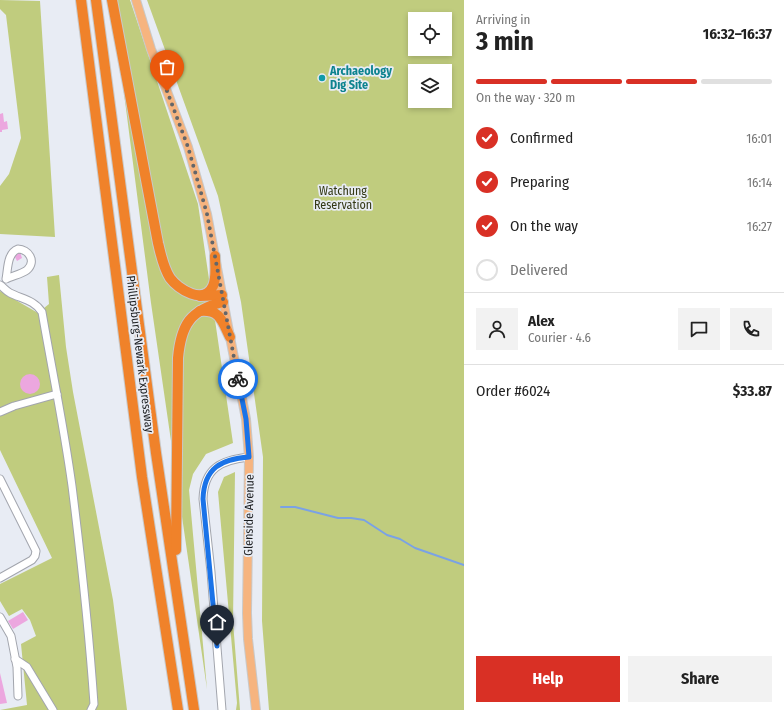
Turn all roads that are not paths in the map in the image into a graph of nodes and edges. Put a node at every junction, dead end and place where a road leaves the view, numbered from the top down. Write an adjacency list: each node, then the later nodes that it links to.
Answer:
1 (81, 0): 22 (highway, Phillipsburg-Newark Expressway)
2 (96, 0): 17 (highway, Phillipsburg-Newark Expressway)
3 (112, 0): 7 (highway)
4 (136, 0): 5 (main road, Glenside Avenue)
5 (215, 256): 7 (highway); 8 (main road, Glenside Avenue)
6 (2, 283): 11 (street)
7 (199, 296): 8 (highway)
8 (223, 298): 9 (highway); 10 (main road, Glenside Avenue)
9 (200, 311): 10 (highway); 17 (highway)
10 (230, 337): 13 (main road, Glenside Avenue)
11 (57, 394): 12 (street); 21 (street)
12 (0, 412)
13 (249, 457): 24 (street); 25 (main road, Glenside Avenue)
14 (0, 479): 15 (street)
15 (0, 578)
16 (0, 618): 18 (street)
17 (182, 624): 23 (highway, Phillipsburg-Newark Expressway)
18 (15, 659): 19 (street); 20 (street)
19 (18, 696)
20 (53, 710)
21 (91, 710)
22 (178, 710)
23 (194, 710)
24 (222, 710)
25 (256, 710)

